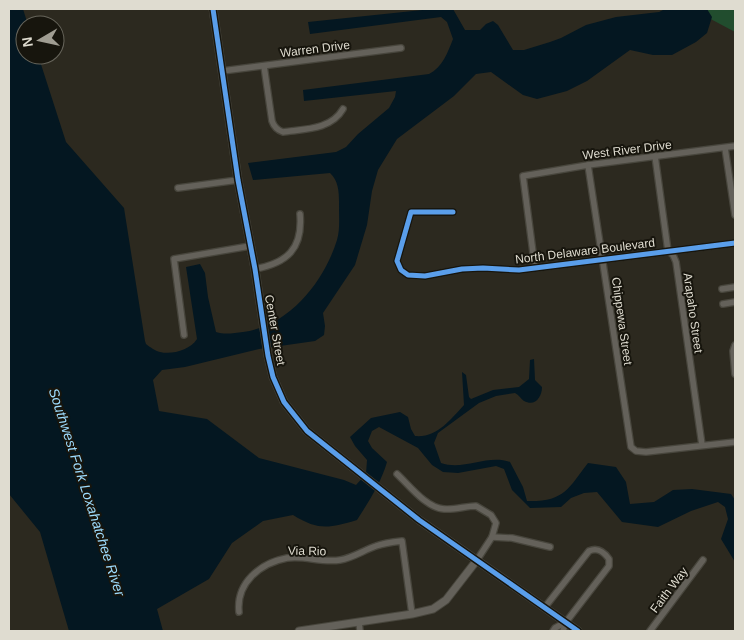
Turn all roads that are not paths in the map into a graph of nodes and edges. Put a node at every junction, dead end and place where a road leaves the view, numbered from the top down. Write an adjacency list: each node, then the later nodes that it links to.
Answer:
1 (213, 9): 4 (street, Center Street)
2 (402, 48): 3 (street, Warren Drive)
3 (264, 66): 4 (street, Warren Drive); 5 (street)
4 (222, 71): 10 (street, Center Street)
5 (343, 109)
6 (735, 146): 7 (street, West River Drive)
7 (725, 148): 8 (street, West River Drive); 14 (street)
8 (655, 156): 9 (street, West River Drive); 17 (street, Arapaho Street)
9 (588, 165): 18 (street, Chippewa Street); 19 (street, West River Drive)
10 (238, 180): 11 (street); 16 (street, Center Street)
11 (178, 188)
12 (453, 212): 19 (street, North Delaware Boulevard)
13 (300, 214): 20 (street)
14 (735, 215)
15 (735, 243): 17 (street, North Delaware Boulevard)
16 (250, 246): 20 (street, Center Street); 25 (street)
17 (668, 251): 18 (street, North Delaware Boulevard); 29 (street, Arapaho Street)
18 (602, 260): 19 (street, North Delaware Boulevard); 29 (street, Chippewa Street)
19 (535, 268)
20 (255, 269): 33 (street, Center Street)
21 (735, 287): 22 (street)
22 (722, 289)
23 (735, 302): 24 (street)
24 (723, 304)
25 (184, 335)
26 (735, 345): 27 (street)
27 (735, 374)
28 (735, 442): 29 (street)
29 (702, 445)
30 (396, 474): 31 (street)
31 (492, 537): 32 (street); 33 (street)
32 (550, 547)
33 (476, 560): 35 (street, Center Street); 37 (street)
34 (703, 560): 45 (street, Faith Way)
35 (545, 607): 39 (street, Center Street); 39 (street)
36 (239, 612): 37 (street, Via Rio)
37 (412, 614): 38 (street)
38 (358, 622): 40 (street); 41 (street)
39 (566, 622): 42 (street); 43 (street); 44 (street, Center Street)
40 (299, 631)
41 (360, 631)
42 (552, 631)
43 (563, 631)
44 (578, 631)
45 (650, 631)

